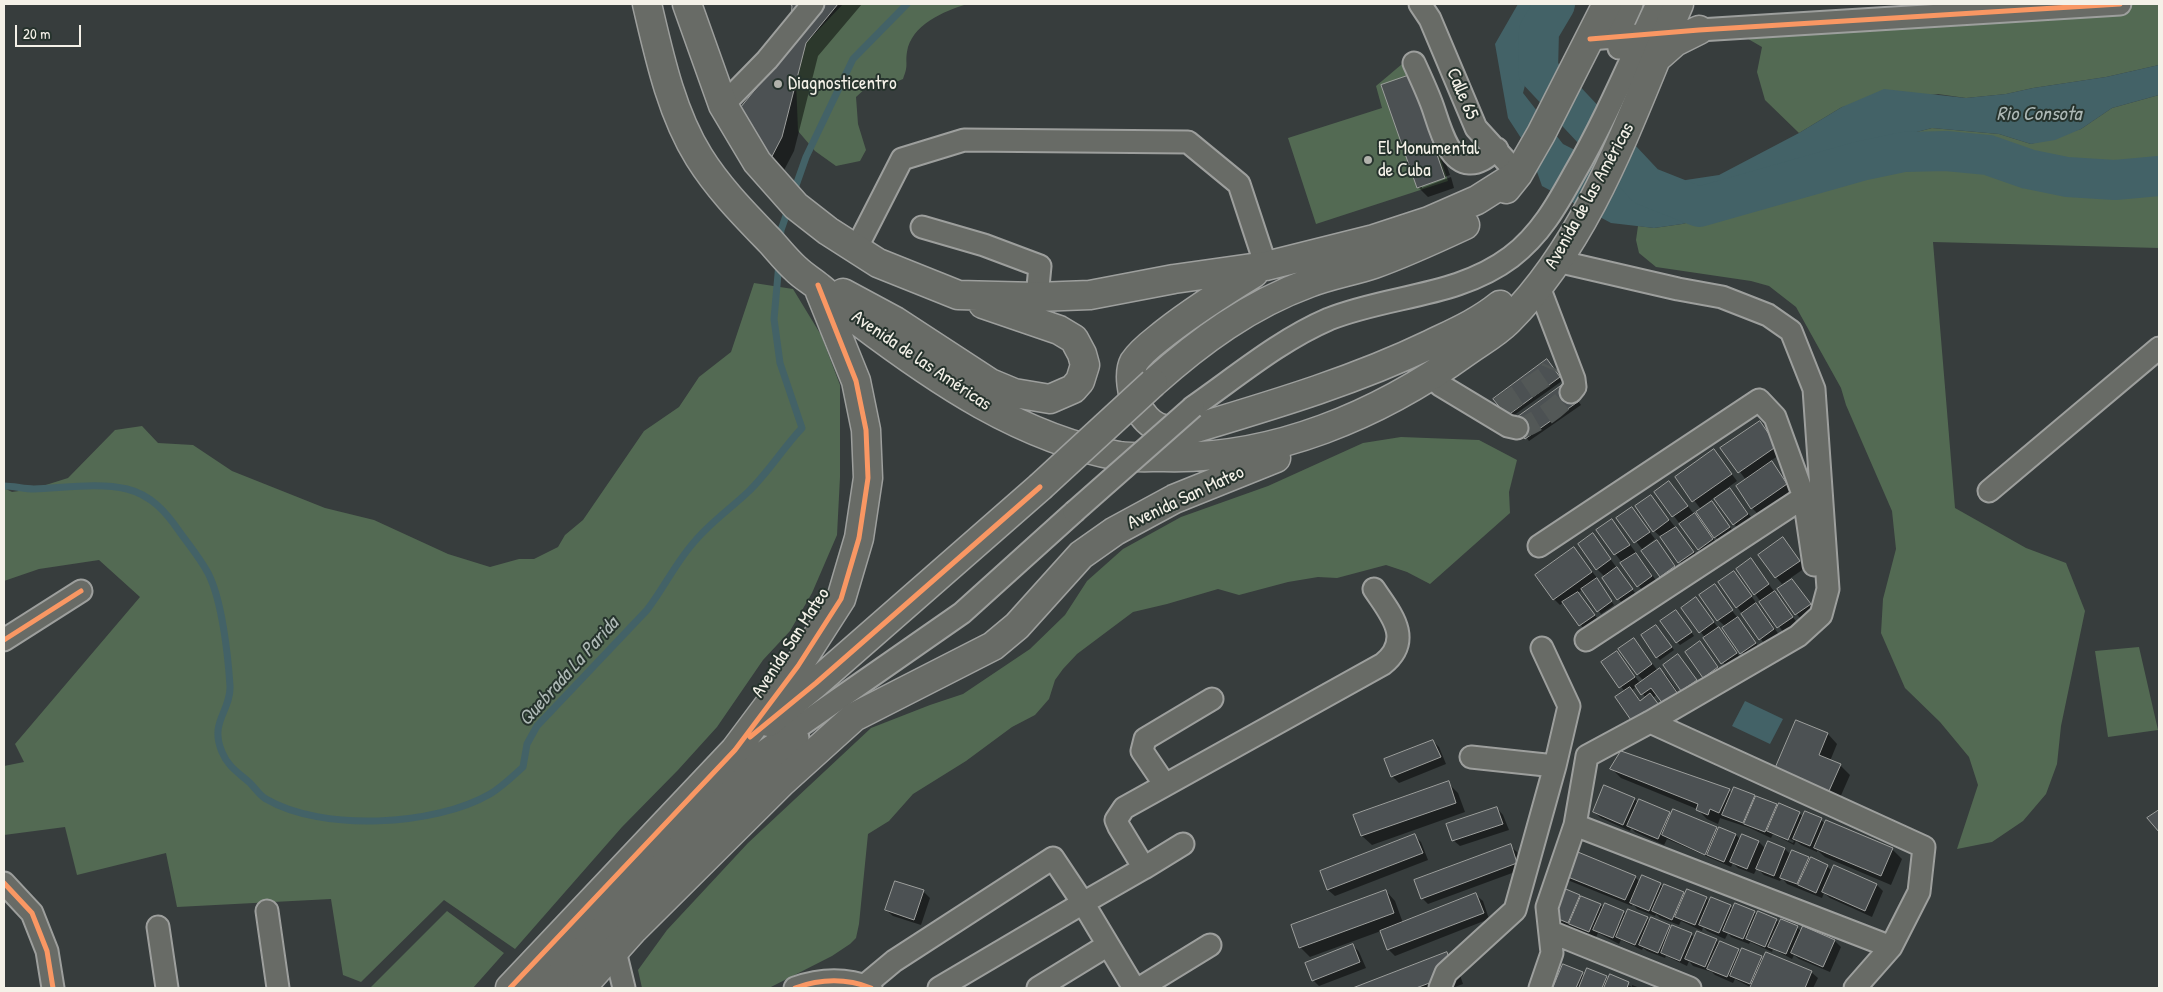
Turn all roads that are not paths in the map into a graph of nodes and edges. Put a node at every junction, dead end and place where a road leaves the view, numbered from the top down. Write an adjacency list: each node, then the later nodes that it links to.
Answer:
1 (646, 4): 24 (main road, Avenida de las Américas)
2 (813, 4): 17 (street)
3 (1420, 4): 18 (street, Calle 65)
4 (1607, 4): 13 (main road)
5 (1632, 4): 13 (street)
6 (1657, 4): 12 (street)
7 (1680, 4): 11 (main road); 12 (main road, Avenida de las Américas)
8 (2120, 4): 10 (street)
9 (689, 6): 17 (main road)
10 (2026, 6): 11 (street)
11 (1699, 30): 12 (street); 14 (main road)
12 (1655, 33): 13 (street); 14 (main road, Avenida de las Américas); 16 (street)
13 (1604, 38): 16 (street); 19 (main road)
14 (1656, 60): 22 (main road, Avenida de las Américas)
15 (1414, 63): 18 (street)
16 (1624, 75): 60 (street, bridge)
17 (723, 105): 21 (main road)
18 (1497, 149): 19 (street, Calle 65)
19 (1518, 174): 23 (main road); 48 (main road, Avenida San Mateo, bridge)
20 (922, 227): 27 (street)
21 (856, 249): 23 (street); 26 (main road)
22 (1557, 261): 23 (main road); 25 (main road, Avenida de las Américas); 42 (street)
23 (1266, 266): 27 (main road)
24 (818, 286): 26 (main road); 28 (main road, Avenida de las Américas); 48 (main road, Avenida San Mateo)
25 (1538, 287): 28 (main road, Avenida de las Américas); 29 (street)
26 (958, 295): 27 (main road)
27 (1037, 297)
28 (1505, 324): 32 (main road, Avenida San Mateo)
29 (1562, 347): 31 (street); 33 (street)
30 (2159, 348): 37 (street)
31 (1552, 368)
32 (1440, 385): 34 (street); 60 (main road, Avenida San Mateo)
33 (1572, 392)
34 (1477, 406): 35 (street); 36 (street)
35 (1500, 407)
36 (1517, 428)
37 (1989, 491)
38 (1804, 498): 39 (street); 42 (street); 44 (street)
39 (1539, 546)
40 (1374, 588): 51 (street)
41 (81, 591): 43 (street)
42 (1821, 615): 47 (street)
43 (4, 640)
44 (1586, 640)
45 (1542, 648): 50 (street)
46 (1212, 699): 51 (street)
47 (1650, 722): 52 (street); 63 (street)
48 (735, 750): 69 (main road, Avenida San Mateo)
49 (1471, 757): 50 (street)
50 (1555, 766): 78 (street)
51 (1165, 785): 54 (street)
52 (1575, 825): 59 (street); 63 (street)
53 (1183, 844): 54 (street)
54 (1144, 868): 56 (street)
55 (4, 883): 66 (street)
56 (1083, 903): 61 (street); 65 (street); 74 (street)
57 (267, 911): 68 (street)
58 (158, 927): 67 (street)
59 (1551, 932): 79 (street); 80 (street)
60 (602, 939): 64 (street); 71 (main road, Avenida San Mateo); 72 (street)
61 (1108, 945): 75 (street); 76 (street)
62 (1210, 945): 77 (street)
63 (1891, 947): 81 (street)
64 (557, 983): 70 (street)
65 (868, 987): 73 (street)
66 (53, 988)
67 (167, 988)
68 (278, 988)
69 (510, 988)
70 (534, 988)
71 (581, 988)
72 (624, 988)
73 (795, 988)
74 (939, 988)
75 (1038, 988)
76 (1134, 988)
77 (1140, 988)
78 (1440, 988)
79 (1540, 988)
80 (1690, 988)
81 (1855, 988)

